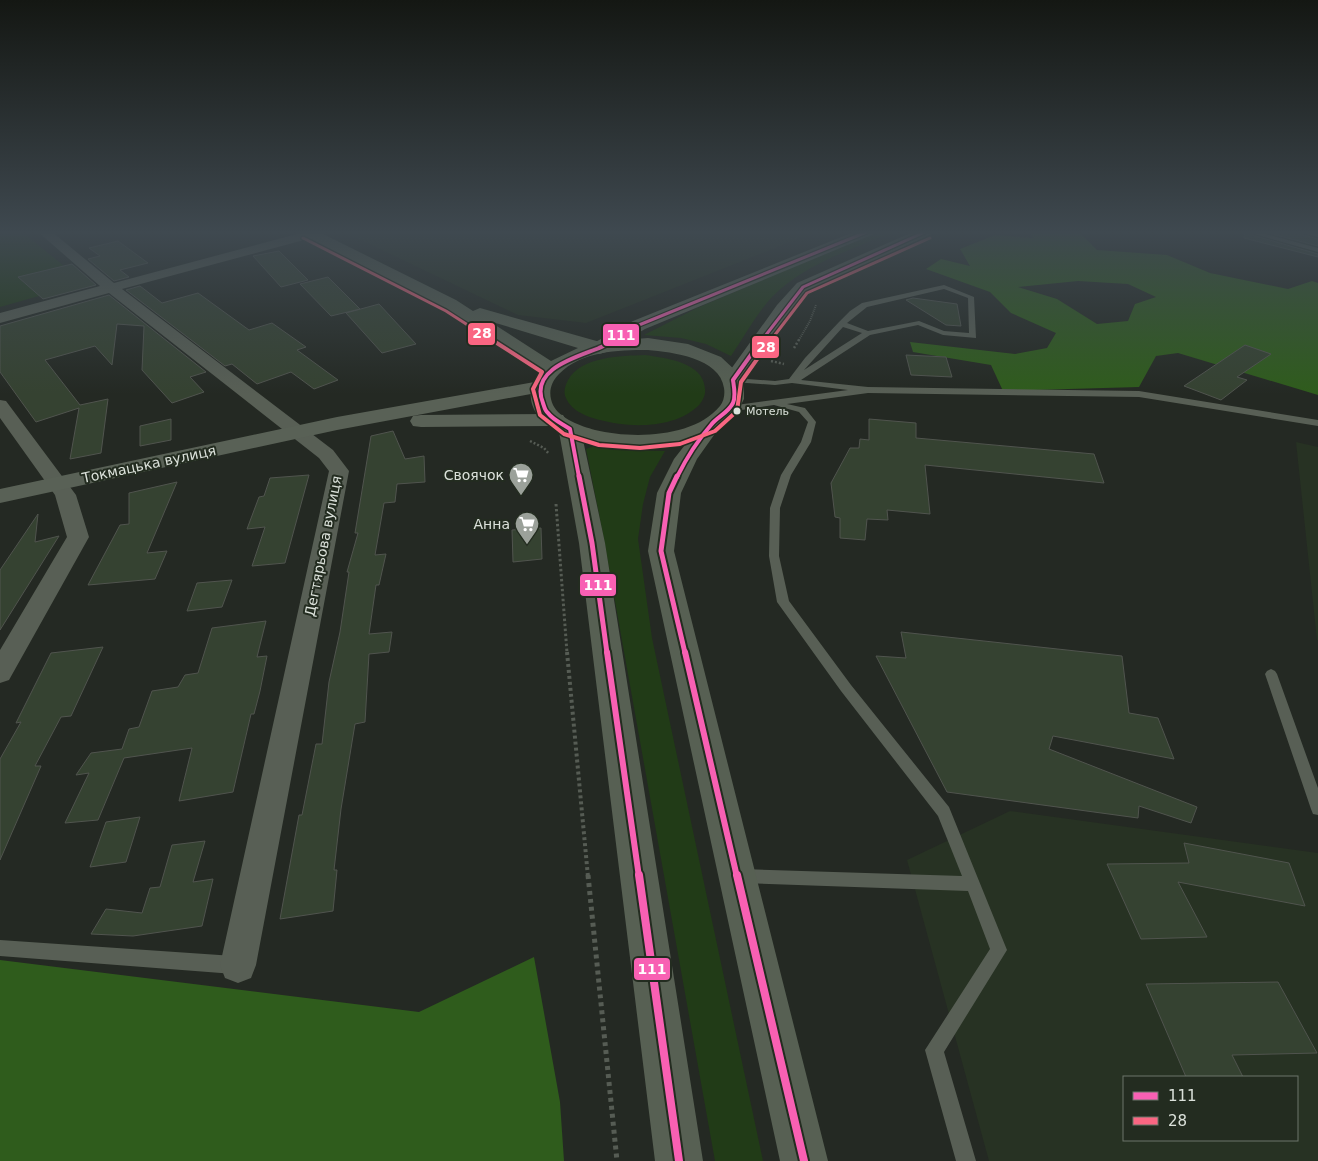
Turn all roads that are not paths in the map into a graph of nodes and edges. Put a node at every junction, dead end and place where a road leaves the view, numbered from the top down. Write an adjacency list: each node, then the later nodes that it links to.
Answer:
1 (108, 285): 6 (street, Дегтярьова вулиця)
2 (121, 285): 6 (street)
3 (413, 285): 7 (main road)
4 (736, 285): 11 (main road)
5 (807, 285): 13 (main road)
6 (111, 288): 8 (street); 20 (street, Дегтярьова вулиця)
7 (450, 304): 11 (main road); 12 (main road)
8 (0, 318)
9 (842, 324): 10 (lane); 10 (lane); 14 (lane)
10 (868, 333): 14 (lane)
11 (598, 348): 12 (main road); 13 (main road)
12 (546, 378): 20 (main road, Токмацька вулиця); 21 (main road)
13 (733, 380): 14 (lane); 18 (main road)
14 (792, 381): 15 (lane)
15 (868, 390): 16 (lane); 19 (lane)
16 (774, 403): 18 (lane); 28 (lane)
17 (0, 405): 22 (street)
18 (720, 416): 21 (main road); 27 (main road)
19 (1318, 423)
20 (297, 432): 21 (main road, Токмацька вулиця); 22 (main road, Токмацька вулиця); 30 (street, Дегтярьова вулиця)
21 (559, 435): 31 (main road)
22 (58, 484): 23 (main road, Токмацька вулиця); 24 (street)
23 (0, 496)
24 (0, 673)
25 (1271, 674): 26 (lane)
26 (1318, 809)
27 (738, 876): 28 (lane); 32 (main road)
28 (973, 884): 33 (lane)
29 (0, 948): 30 (lane)
30 (238, 965)
31 (680, 1161)
32 (804, 1161)
33 (966, 1161)

